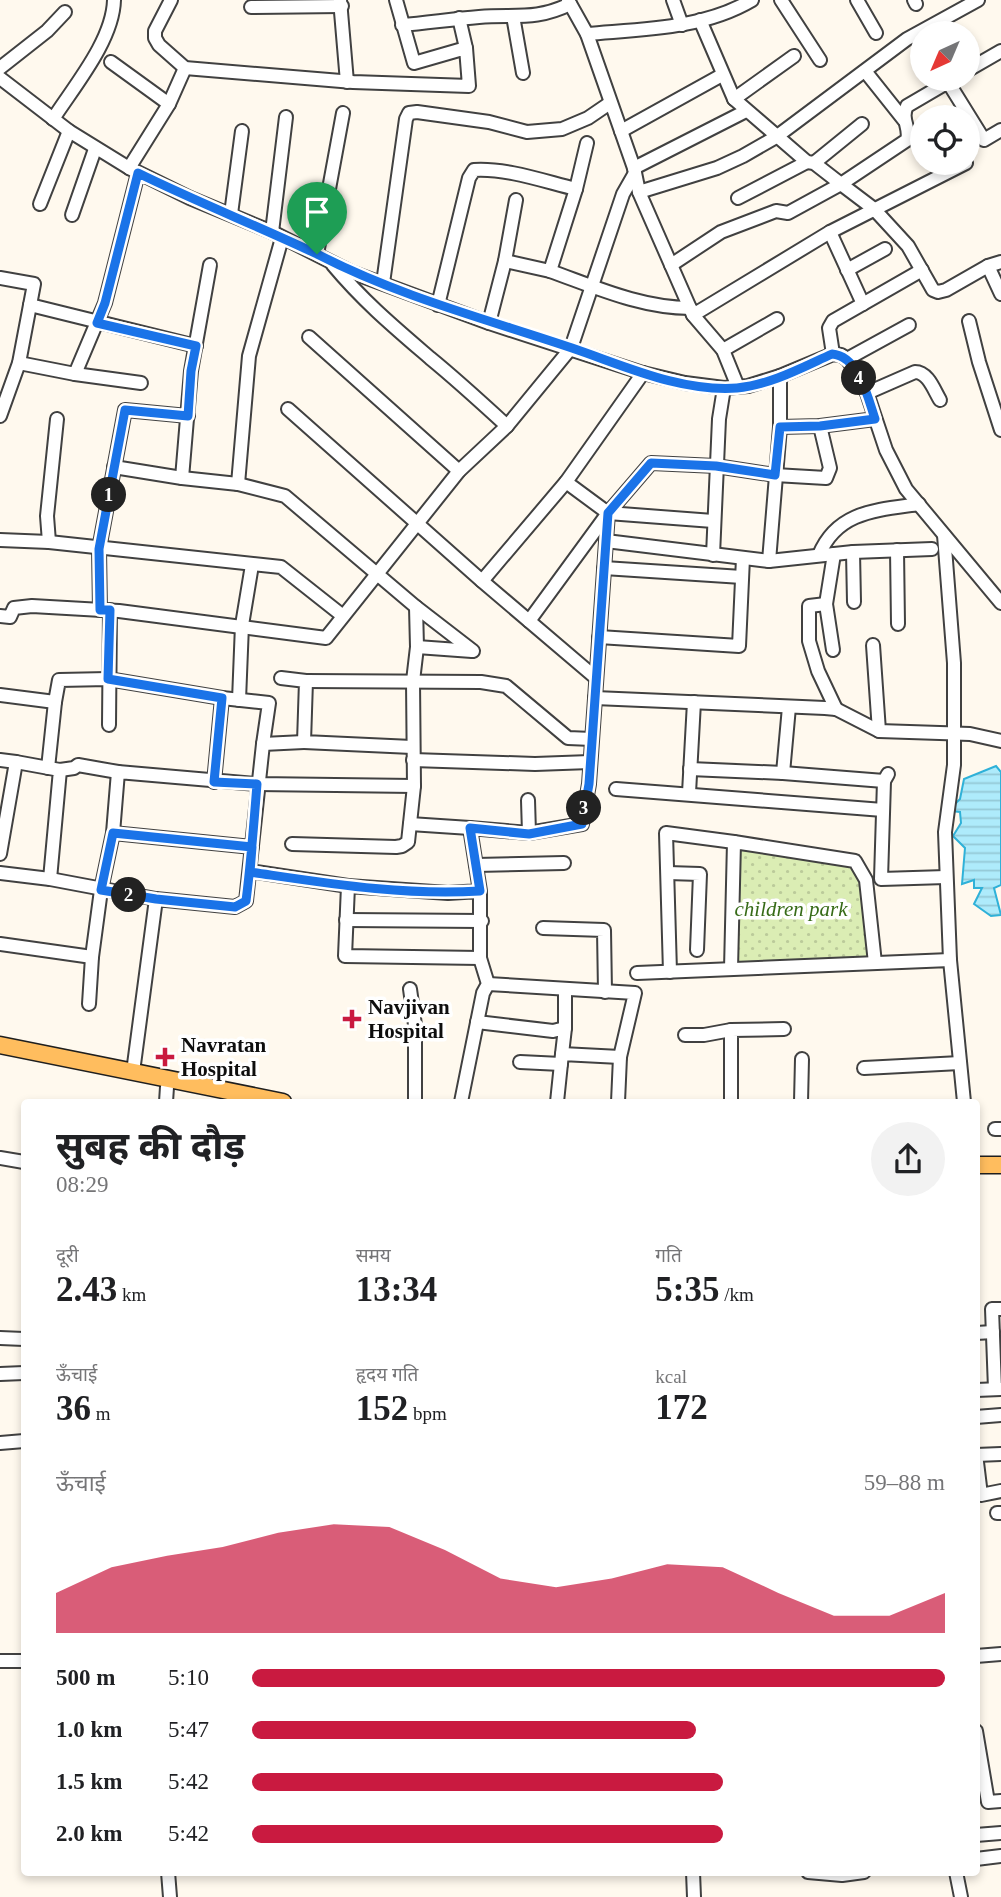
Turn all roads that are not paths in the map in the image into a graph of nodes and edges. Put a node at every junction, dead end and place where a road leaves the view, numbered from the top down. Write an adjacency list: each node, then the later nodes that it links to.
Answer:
1 (114, 0): 43 (street)
2 (171, 0): 29 (street)
3 (396, 0): 17 (street)
4 (673, 0): 18 (street)
5 (752, 0): 11 (street)
6 (781, 0): 24 (street)
7 (857, 0): 19 (street)
8 (978, 0): 30 (street)
9 (569, 2): 14 (street); 20 (street)
10 (341, 3): 12 (street); 34 (street)
11 (732, 5): 16 (street)
12 (251, 7)
13 (65, 12): 28 (street)
14 (513, 16): 15 (street); 31 (street)
15 (459, 18): 17 (street); 21 (street)
16 (700, 20): 18 (street); 32 (street)
17 (402, 25): 26 (street)
18 (682, 25): 20 (street)
19 (876, 33)
20 (587, 34): 38 (street)
21 (466, 48): 26 (street); 35 (street)
22 (1001, 51): 27 (street)
23 (794, 56): 37 (street)
24 (820, 60)
25 (111, 62): 39 (street)
26 (414, 63): 35 (street)
27 (980, 63)
28 (0, 68)
29 (185, 68): 34 (street); 39 (street)
30 (865, 71): 44 (street); 51 (street)
31 (523, 73)
32 (722, 75): 37 (street); 49 (street)
33 (0, 78): 43 (street)
34 (346, 82): 35 (street)
35 (415, 84)
36 (932, 91): 44 (street)
37 (734, 99): 40 (street)
38 (610, 103): 49 (street); 80 (street)
39 (169, 104): 55 (street)
40 (746, 111): 51 (street); 56 (street)
41 (343, 113): 70 (street)
42 (286, 117): 68 (street)
43 (53, 119): 47 (street)
44 (904, 120): 58 (street)
45 (862, 124): 54 (street)
46 (1001, 130): 50 (street)
47 (69, 131): 53 (street); 63 (street)
48 (242, 131): 65 (street)
49 (621, 131): 56 (street)
50 (980, 134)
51 (776, 137): 54 (street); 60 (street)
52 (587, 143): 59 (street)
53 (95, 149): 55 (street); 66 (street)
54 (810, 162): 58 (street); 61 (street)
55 (133, 170): 65 (street); 89 (street)
56 (635, 170): 60 (street); 81 (street)
57 (943, 175): 64 (street)
58 (841, 184): 64 (street); 75 (street)
59 (576, 189): 78 (street); 85 (street)
60 (639, 192): 75 (street)
61 (738, 198)
62 (516, 200): 72 (street)
63 (40, 204)
64 (874, 209): 67 (street); 77 (street)
65 (230, 214): 68 (street)
66 (72, 215)
67 (830, 232): 76 (street); 86 (street)
68 (277, 235): 70 (street); 124 (street)
69 (885, 249): 76 (street)
70 (317, 254): 71 (street)
71 (330, 261): 80 (street); 114 (street)
72 (505, 261): 78 (street); 90 (street)
73 (995, 264): 77 (street); 82 (street)
74 (210, 265): 93 (street)
75 (671, 265): 86 (street)
76 (848, 270): 83 (street)
77 (922, 270): 83 (street)
78 (550, 271): 81 (street)
79 (0, 278): 84 (street)
80 (383, 283): 85 (street)
81 (593, 286): 86 (street); 94 (street)
82 (1001, 294)
83 (863, 304): 96 (street)
84 (30, 305): 89 (street); 98 (street)
85 (438, 305): 90 (street)
86 (691, 311): 95 (street)
87 (777, 319): 95 (street)
88 (969, 321): 106 (street)
89 (97, 323): 93 (street); 100 (street)
90 (489, 323): 94 (street)
91 (909, 325): 97 (street)
92 (309, 337): 120 (street)
93 (196, 346): 111 (street)
94 (570, 348): 99 (street); 114 (street)
95 (723, 350): 104 (street)
96 (832, 354): 97 (street); 101 (street)
97 (847, 359): 107 (street)
98 (19, 363): 100 (street); 110 (street)
99 (643, 373): 105 (street); 123 (street)
100 (75, 374): 102 (street)
101 (780, 376): 104 (street); 116 (street)
102 (141, 383)
103 (1001, 385): 106 (street)
104 (738, 387): 105 (street)
105 (724, 388): 118 (street)
106 (988, 389): 117 (street)
107 (867, 393): 108 (street); 113 (street)
108 (940, 400)
109 (288, 409): 128 (street)
110 (0, 414)
111 (188, 416): 119 (street); 122 (street)
112 (57, 419): 132 (street)
113 (875, 419): 115 (street); 125 (street)
114 (507, 426): 120 (street)
115 (820, 426): 116 (street); 121 (street)
116 (780, 427): 121 (street)
117 (1001, 430)
118 (716, 466): 121 (street); 126 (street); 127 (street)
119 (114, 467): 122 (street); 133 (street)
120 (459, 471): 128 (street)
121 (775, 475): 141 (street)
122 (182, 478): 124 (street)
123 (566, 482): 126 (street); 146 (street)
124 (238, 484): 144 (street)
125 (919, 504): 129 (street); 139 (street)
126 (608, 513): 127 (street); 131 (street); 154 (street)
127 (713, 521): 138 (street)
128 (418, 524): 144 (street); 146 (street)
129 (944, 535): 148 (street); 176 (street)
130 (0, 540): 132 (street)
131 (606, 541): 138 (street); 143 (street)
132 (48, 542): 133 (street)
133 (99, 549): 142 (street); 151 (street)
134 (932, 549): 135 (street)
135 (897, 550): 136 (street); 155 (street)
136 (853, 552): 137 (street); 147 (street)
137 (834, 554): 139 (street); 149 (street)
138 (713, 555): 140 (street)
139 (819, 555): 141 (street)
140 (743, 558): 141 (street); 145 (street)
141 (769, 562)
142 (251, 565): 153 (street); 156 (street)
143 (604, 568): 145 (street); 157 (street)
144 (378, 575): 150 (street); 153 (street)
145 (742, 577): 157 (street)
146 (482, 581): 154 (street)
147 (854, 602)
148 (1001, 603)
149 (826, 604): 160 (street); 173 (street)
150 (416, 607): 159 (street); 159 (street)
151 (105, 610): 152 (street); 156 (street); 163 (street)
152 (0, 616)
153 (343, 616): 156 (street)
154 (529, 621): 162 (street)
155 (898, 624)
156 (242, 625): 169 (street)
157 (599, 637): 162 (street)
158 (873, 645): 175 (street)
159 (417, 647): 165 (street)
160 (833, 650)
161 (281, 678): 164 (street)
162 (596, 678): 168 (street)
163 (108, 679): 167 (street); 170 (street); 174 (street)
164 (306, 681): 165 (street); 179 (street)
165 (413, 681): 177 (street); 181 (street)
166 (0, 695): 170 (street)
167 (222, 698): 169 (street); 189 (street)
168 (595, 698): 171 (street); 177 (street)
169 (239, 700): 180 (street)
170 (55, 702): 185 (street)
171 (694, 702): 172 (street); 186 (street)
172 (789, 707): 173 (street); 188 (street)
173 (836, 709): 175 (street)
174 (109, 725)
175 (878, 731): 176 (street)
176 (954, 735): 178 (street); 209 (street)
177 (592, 739): 184 (street)
178 (1001, 741)
179 (304, 742): 180 (street); 181 (street)
180 (263, 744): 190 (street)
181 (413, 753): 184 (street); 191 (street)
182 (0, 760): 183 (street)
183 (16, 762): 185 (street); 203 (street)
184 (590, 762): 199 (street)
185 (54, 769): 187 (street); 210 (street)
186 (690, 769): 188 (street); 193 (street)
187 (118, 772): 189 (street); 198 (street)
188 (783, 773): 195 (street)
189 (214, 782): 190 (street)
190 (257, 784): 191 (street); 202 (street)
191 (414, 786): 196 (street)
192 (616, 789): 193 (street)
193 (688, 793): 195 (street)
194 (528, 800): 199 (street)
195 (883, 810): 209 (street)
196 (410, 824): 197 (street); 201 (street)
197 (470, 828): 199 (street); 205 (street)
198 (113, 833): 202 (street); 212 (street)
199 (529, 834)
200 (734, 842): 208 (street); 223 (street); 224 (street)
201 (292, 845)
202 (252, 847): 206 (street)
203 (0, 854)
204 (564, 863): 205 (street)
205 (476, 865): 213 (street)
206 (250, 872): 211 (street); 214 (street)
207 (0, 873): 210 (street)
208 (668, 873): 219 (street); 225 (street)
209 (946, 877): 222 (street)
210 (50, 879): 212 (street)
211 (348, 886): 213 (street); 215 (street)
212 (101, 890): 214 (street); 220 (street)
213 (480, 891): 216 (street)
214 (156, 899): 245 (street)
215 (346, 920): 216 (street); 221 (street)
216 (482, 921): 221 (street)
217 (543, 928): 230 (street)
218 (0, 944): 220 (street)
219 (697, 950)
220 (92, 957): 231 (street)
221 (480, 958): 227 (street)
222 (950, 960): 223 (street); 243 (street)
223 (875, 963): 224 (street)
224 (731, 969): 225 (street)
225 (670, 972): 226 (street)
226 (637, 973)
227 (488, 984): 229 (street); 232 (street)
228 (410, 989): 249 (street)
229 (565, 990): 230 (street); 233 (street)
230 (605, 992): 239 (street)
231 (89, 1004)
232 (477, 1022): 233 (street); 250 (street)
233 (565, 1028): 240 (street)
234 (731, 1030): 235 (street); 236 (street); 253 (street)
235 (784, 1030)
236 (685, 1035)
237 (0, 1045): 245 (main road)
238 (0, 1055): 246 (main road)
239 (620, 1058): 240 (street); 252 (street)
240 (562, 1059): 242 (street); 251 (street)
241 (802, 1059): 254 (street)
242 (520, 1062)
243 (960, 1063): 244 (street); 255 (street)
244 (864, 1068)
245 (133, 1072): 248 (main road)
246 (167, 1095): 247 (main road)
247 (210, 1099)
248 (268, 1099)
249 (415, 1099)
250 (462, 1099)
251 (557, 1099)
252 (618, 1099)
253 (731, 1099)
254 (801, 1099)
255 (964, 1099)
256 (1001, 1157): 258 (main road)
257 (0, 1158): 259 (street)
258 (980, 1158)
259 (21, 1162)
260 (980, 1165): 261 (main road)
261 (1001, 1165)
262 (1001, 1309): 263 (street)
263 (993, 1332): 264 (street); 269 (street)
264 (980, 1333)
265 (0, 1338): 266 (street)
266 (21, 1339)
267 (21, 1373): 268 (street)
268 (0, 1374)
269 (998, 1389): 270 (street)
270 (980, 1390)
271 (1001, 1415): 272 (street)
272 (980, 1417)
273 (21, 1441): 274 (street)
274 (0, 1443)
275 (980, 1454): 276 (street)
276 (1001, 1454)
277 (980, 1485): 278 (street)
278 (1001, 1491)
279 (1001, 1654): 280 (street)
280 (980, 1656)
281 (0, 1661): 282 (street)
282 (21, 1661)
283 (980, 1755): 284 (street)
284 (1001, 1801)
285 (1001, 1833): 286 (street)
286 (980, 1835)
287 (1001, 1856): 288 (street)
288 (980, 1858)
289 (168, 1876): 292 (street)
290 (693, 1876): 293 (street)
291 (957, 1876): 294 (street)
292 (170, 1897)
293 (694, 1897)
294 (961, 1897)

